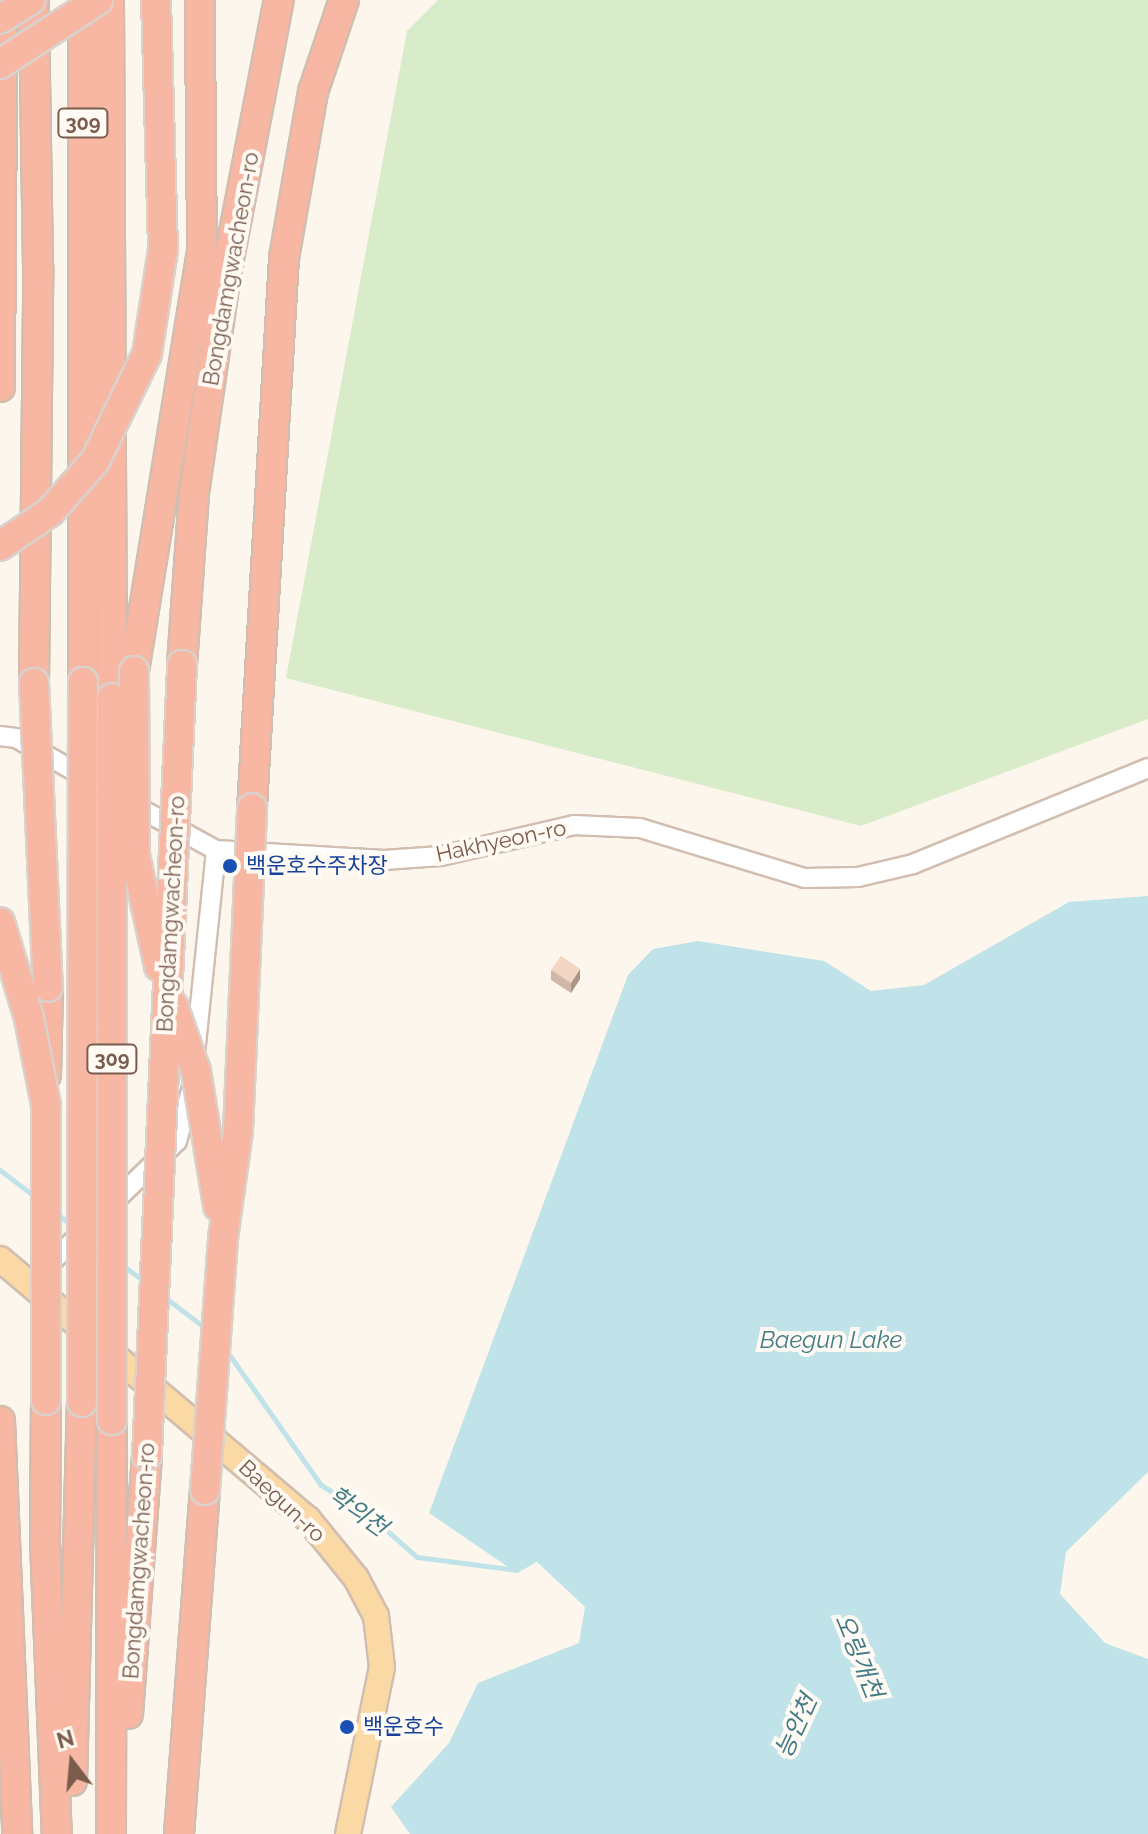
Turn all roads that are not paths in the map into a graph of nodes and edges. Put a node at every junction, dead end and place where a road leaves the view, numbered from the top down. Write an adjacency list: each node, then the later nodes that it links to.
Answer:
1 (3, 0): 13 (highway, bridge)
2 (32, 0): 10 (highway, bridge); 19 (highway, bridge)
3 (83, 0): 12 (highway, Bongdamgwacheon-ro / 309)
4 (98, 0): 11 (highway, bridge)
5 (109, 0): 12 (highway, Bongdamgwacheon-ro / 309)
6 (156, 0): 14 (highway, bridge)
7 (200, 0): 20 (highway, bridge)
8 (279, 0): 28 (highway, Bongdamgwacheon-ro, bridge)
9 (344, 0): 20 (highway, bridge)
10 (0, 19)
11 (0, 64)
12 (95, 241): 26 (highway, Bongdamgwacheon-ro / 309, bridge); 27 (highway, Bongdamgwacheon-ro / 309, bridge)
13 (0, 387)
14 (0, 546)
15 (0, 736): 17 (street, Hakhyeon-ro)
16 (1148, 768): 17 (street, Hakhyeon-ro)
17 (216, 850): 22 (street, bridge)
18 (0, 922): 19 (highway, bridge)
19 (46, 1105): 25 (highway, bridge)
20 (223, 1238): 29 (highway, bridge)
21 (0, 1259): 22 (main road, Baegun-ro)
22 (31, 1281): 30 (main road, Baegun-ro)
23 (0, 1421): 24 (highway)
24 (17, 1834)
25 (57, 1834)
26 (71, 1834)
27 (111, 1834)
28 (120, 1834)
29 (179, 1834)
30 (348, 1834)

